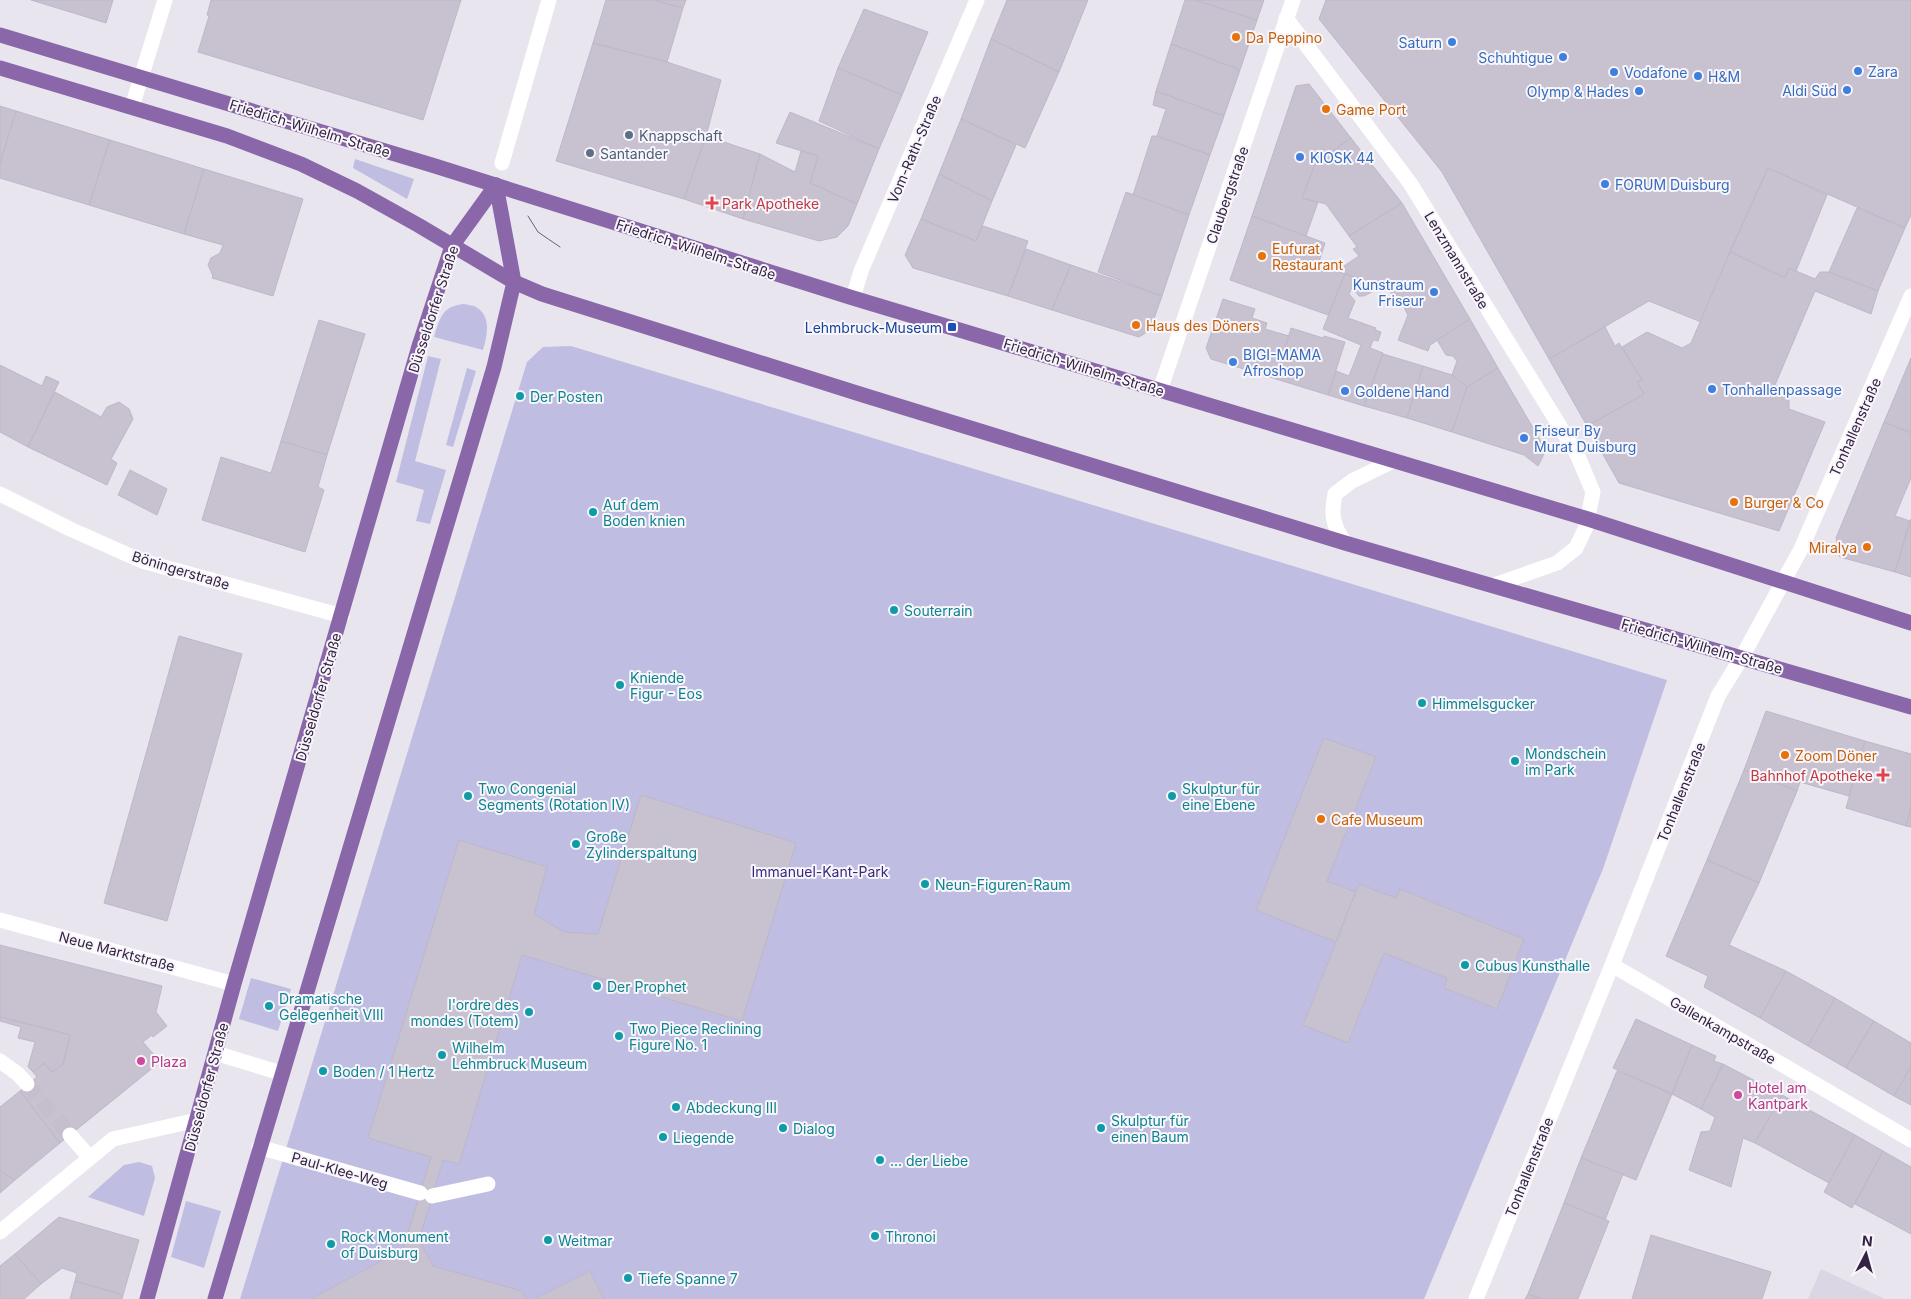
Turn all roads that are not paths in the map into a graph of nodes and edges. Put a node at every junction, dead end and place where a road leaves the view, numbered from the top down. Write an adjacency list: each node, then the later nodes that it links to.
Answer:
1 (165, 0): 8 (street)
2 (549, 0): 10 (street)
3 (977, 0): 15 (street, Vom-Rath-Straße)
4 (1292, 0): 5 (street, Claubergstraße)
5 (1286, 18): 16 (street, Claubergstraße); 19 (street, Lenzmannstraße)
6 (0, 34): 8 (main road, Friedrich-Wilhelm-Straße)
7 (0, 68): 9 (main road, Friedrich-Wilhelm-Straße)
8 (141, 78): 9 (street); 11 (main road, Friedrich-Wilhelm-Straße)
9 (132, 107): 12 (main road, Friedrich-Wilhelm-Straße)
10 (502, 163)
11 (496, 185): 12 (main road, Düsseldorfer Straße); 13 (main road); 15 (main road, Friedrich-Wilhelm-Straße)
12 (452, 246): 13 (main road, Friedrich-Wilhelm-Straße); 23 (main road, Düsseldorfer Straße)
13 (514, 282): 20 (main road, Friedrich-Wilhelm-Straße); 32 (main road)
14 (1911, 296): 21 (street, Tonhallenstraße)
15 (852, 298): 16 (main road, Friedrich-Wilhelm-Straße)
16 (1160, 390): 17 (main road, Friedrich-Wilhelm-Straße)
17 (1393, 461): 19 (main road, Friedrich-Wilhelm-Straße); 20 (street)
18 (0, 494): 23 (street, Böningerstraße)
19 (1588, 520): 21 (main road, Friedrich-Wilhelm-Straße); 22 (street)
20 (1345, 542): 22 (main road, Friedrich-Wilhelm-Straße)
21 (1783, 581): 24 (main road, Friedrich-Wilhelm-Straße); 25 (street, Tonhallenstraße)
22 (1494, 585): 25 (main road, Friedrich-Wilhelm-Straße)
23 (342, 616): 29 (main road, Düsseldorfer Straße)
24 (1911, 622)
25 (1742, 657): 26 (main road, Friedrich-Wilhelm-Straße); 28 (street, Tonhallenstraße)
26 (1911, 706)
27 (0, 920): 29 (street, Neue Marktstraße)
28 (1612, 965): 36 (street, Gallenkampstraße); 43 (street, Tonhallenstraße)
29 (234, 984): 30 (main road, Düsseldorfer Straße)
30 (215, 1053): 32 (street); 34 (main road, Düsseldorfer Straße)
31 (0, 1061): 33 (street)
32 (282, 1073): 37 (main road)
33 (27, 1084)
34 (197, 1120): 38 (street); 41 (main road, Düsseldorfer Straße)
35 (70, 1135): 38 (street)
36 (1911, 1140)
37 (259, 1147): 39 (street, Paul-Klee-Weg); 42 (main road)
38 (90, 1158): 40 (street)
39 (488, 1184)
40 (0, 1232)
41 (147, 1299)
42 (215, 1299)
43 (1476, 1299)

